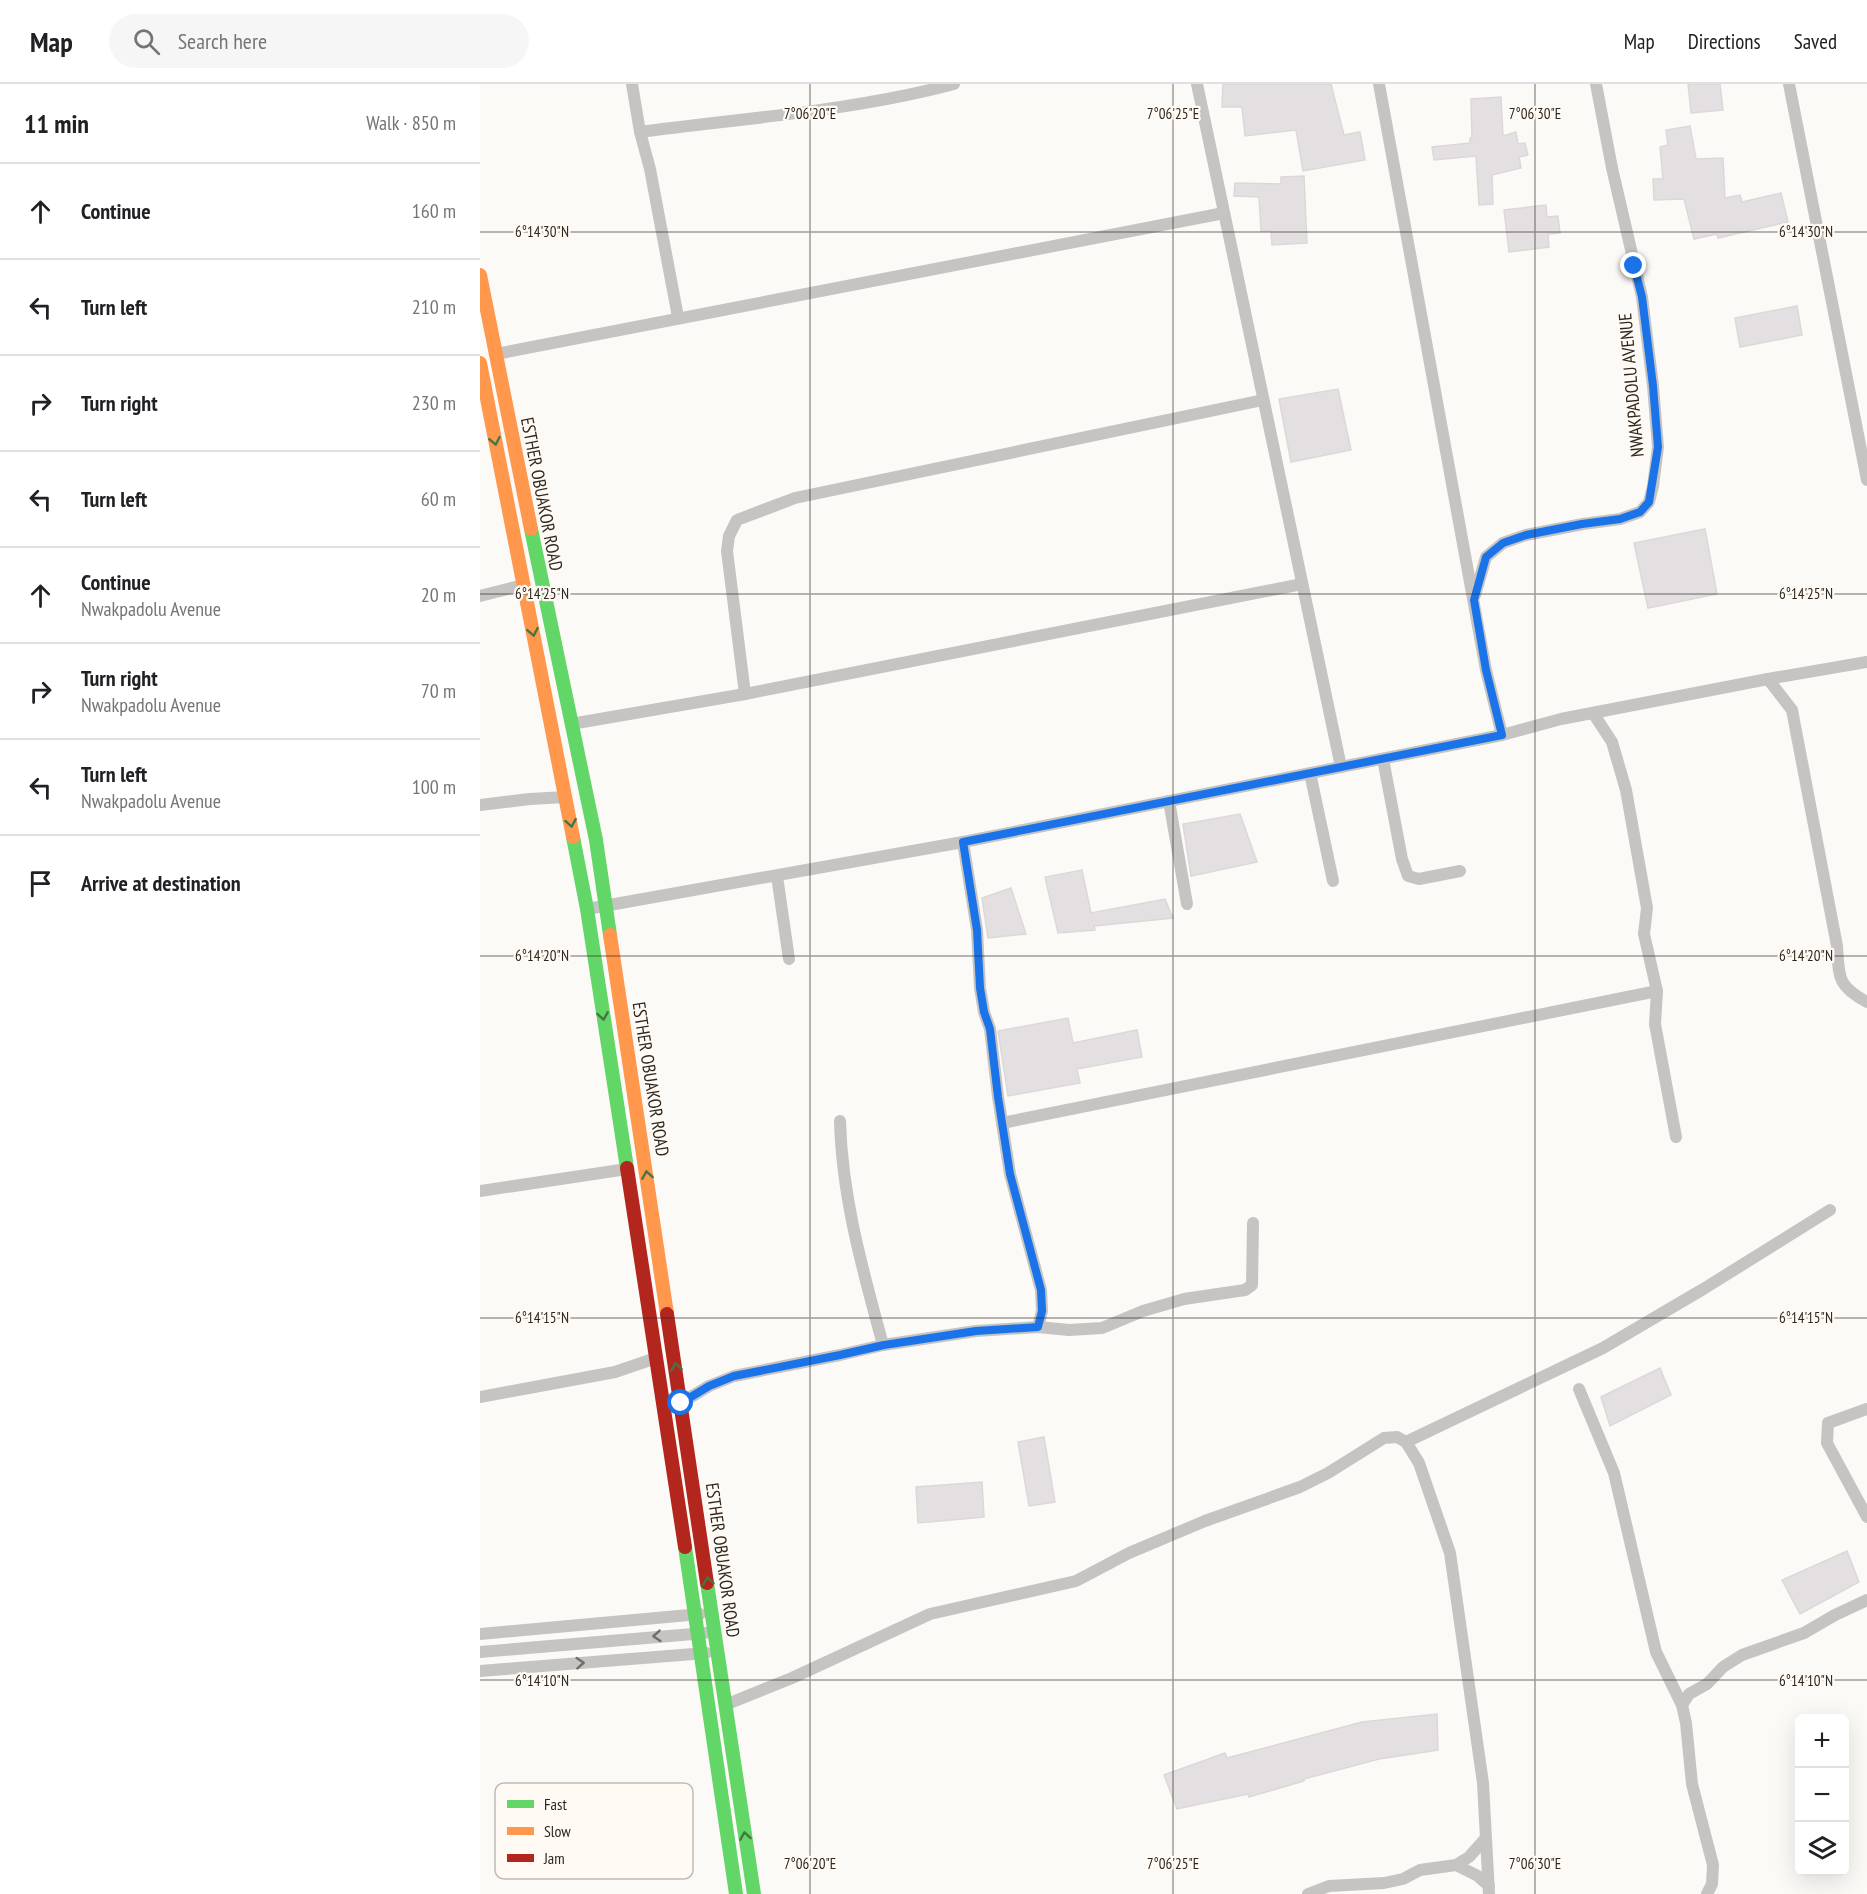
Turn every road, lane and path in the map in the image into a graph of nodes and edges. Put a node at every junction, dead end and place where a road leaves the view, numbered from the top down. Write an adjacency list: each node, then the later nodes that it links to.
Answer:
1 (632, 84): 7 (street)
2 (954, 84): 7 (street)
3 (1197, 84): 8 (street)
4 (1379, 84): 18 (street)
5 (1596, 84): 18 (street, NWAKPADOLU AVENUE)
6 (1789, 84): 14 (street)
7 (640, 132): 10 (street)
8 (1224, 213): 10 (street); 13 (street)
9 (480, 275): 11 (street, ESTHER OBUAKOR ROAD)
10 (678, 317): 11 (street)
11 (496, 354): 23 (street, ESTHER OBUAKOR ROAD)
12 (480, 363): 16 (street, ESTHER OBUAKOR ROAD, one-way to 16)
13 (1263, 400): 15 (street); 21 (street)
14 (1867, 480)
15 (1302, 584): 21 (street); 26 (street)
16 (523, 585): 17 (street); 28 (street, ESTHER OBUAKOR ROAD, one-way to 28)
17 (480, 596)
18 (1474, 600): 24 (street)
19 (1867, 662): 20 (street)
20 (1768, 678): 22 (street); 40 (street)
21 (745, 694): 23 (street)
22 (1593, 713): 24 (street); 39 (street)
23 (571, 724): 36 (street, ESTHER OBUAKOR ROAD)
24 (1502, 735): 25 (street)
25 (1383, 759): 26 (street); 32 (street)
26 (1341, 767): 27 (street)
27 (1310, 773): 29 (street); 34 (street)
28 (566, 797): 30 (street); 37 (street, ESTHER OBUAKOR ROAD, one-way to 37)
29 (1169, 801): 31 (street); 35 (street)
30 (480, 805)
31 (963, 842): 33 (street); 42 (street)
32 (1460, 872)
33 (777, 876): 36 (street); 38 (street)
34 (1333, 881)
35 (1187, 904)
36 (606, 906): 37 (street); 53 (street, ESTHER OBUAKOR ROAD, one-way to 36)
37 (587, 909): 44 (street, ESTHER OBUAKOR ROAD, one-way to 44)
38 (789, 959)
39 (1657, 991): 42 (street); 43 (street)
40 (1867, 1002)
41 (840, 1121): 49 (street)
42 (1002, 1123): 48 (street)
43 (1676, 1137)
44 (627, 1168): 45 (street); 50 (street, ESTHER OBUAKOR ROAD)
45 (480, 1191)
46 (1830, 1210): 55 (street)
47 (1253, 1223): 48 (street)
48 (1038, 1327): 49 (street)
49 (884, 1345): 53 (street)
50 (656, 1358): 52 (street); 59 (street, ESTHER OBUAKOR ROAD)
51 (1579, 1389): 68 (street)
52 (480, 1397)
53 (681, 1403): 58 (street, ESTHER OBUAKOR ROAD, one-way to 53)
54 (1867, 1409): 56 (street)
55 (1406, 1442): 67 (street); 69 (street)
56 (1867, 1517)
57 (1867, 1600): 68 (street)
58 (713, 1612): 59 (street); 60 (street, ESTHER OBUAKOR ROAD)
59 (695, 1614): 61 (street, ESTHER OBUAKOR ROAD); 62 (street)
60 (715, 1632): 61 (street); 64 (street, ESTHER OBUAKOR ROAD)
61 (698, 1633): 63 (street, one-way to 63); 65 (street, ESTHER OBUAKOR ROAD)
62 (480, 1634)
63 (480, 1652)
64 (718, 1652): 65 (street); 67 (street, ESTHER OBUAKOR ROAD)
65 (700, 1654): 66 (street, one-way to 65); 72 (street, ESTHER OBUAKOR ROAD)
66 (480, 1671)
67 (725, 1705): 73 (street, ESTHER OBUAKOR ROAD, one-way to 67)
68 (1682, 1705): 75 (street)
69 (1485, 1839): 70 (street); 71 (street)
70 (1456, 1865): 71 (street); 74 (street)
71 (1489, 1890)
72 (735, 1894)
73 (754, 1894)
74 (1308, 1894)
75 (1707, 1894)

